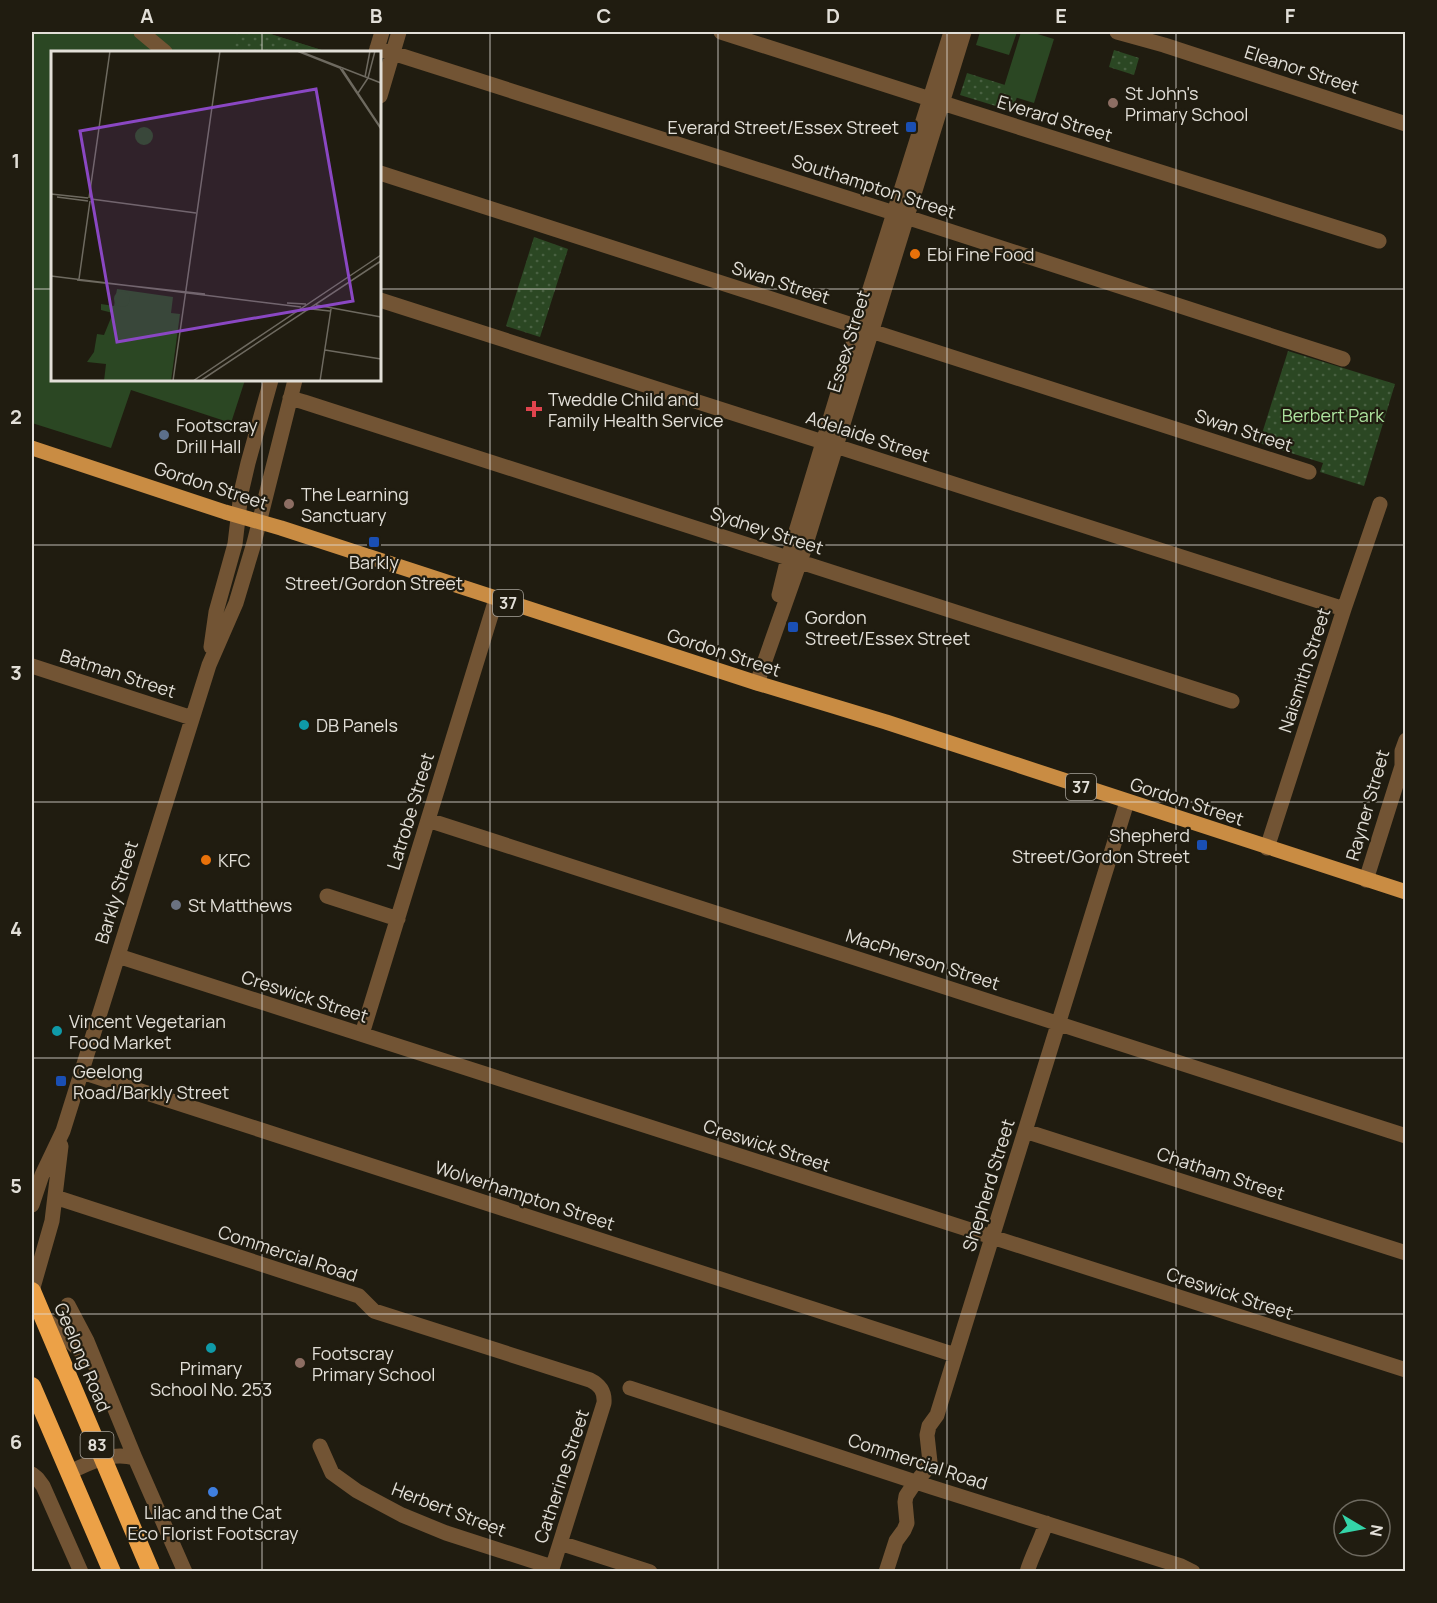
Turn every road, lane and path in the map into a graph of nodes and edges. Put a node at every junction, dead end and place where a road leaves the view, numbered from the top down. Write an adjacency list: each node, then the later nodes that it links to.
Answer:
1 (141, 32): 9 (street)
2 (382, 32): 8 (street)
3 (399, 32): 10 (street)
4 (721, 32): 12 (street, Everard Street)
5 (951, 32): 12 (street, Essex Street)
6 (964, 32): 12 (street, Essex Street)
7 (1117, 32): 13 (street, Eleanor Street)
8 (377, 50): 10 (street, Southampton Street)
9 (164, 51)
10 (393, 52): 11 (street); 15 (street, Southampton Street)
11 (381, 93)
12 (936, 101): 15 (street, Essex Street); 16 (street, Everard Street)
13 (1406, 124)
14 (381, 173): 18 (street, Swan Street)
15 (901, 215): 18 (street, Essex Street); 19 (street, Southampton Street)
16 (1379, 241)
17 (381, 300): 23 (street, Adelaide Street)
18 (865, 329): 23 (street, Essex Street); 25 (street, Swan Street)
19 (1343, 359)
20 (272, 381): 27 (street, Barkly Street)
21 (295, 381): 22 (street, Barkly Street)
22 (290, 398): 28 (street, Barkly Street); 29 (street, Sydney Street)
23 (830, 444): 29 (street, Essex Street); 31 (street, Adelaide Street)
24 (32, 448): 27 (main road, Gordon Street / 37)
25 (1309, 472)
26 (1380, 504): 31 (street, Naismith Street)
27 (239, 516): 28 (main road, Gordon Street / 37); 32 (street, Barkly Street)
28 (259, 522): 30 (main road, Gordon Street / 37); 32 (street, Barkly Street)
29 (794, 559): 34 (street, Essex Street); 35 (street, Sydney Street)
30 (496, 599): 34 (main road, Gordon Street / 37); 39 (street, Latrobe Street)
31 (1344, 609): 40 (street, Naismith Street)
32 (209, 665): 36 (street, Barkly Street)
33 (32, 666): 36 (street, Batman Street)
34 (757, 683): 38 (main road, Gordon Street / 37)
35 (1232, 701)
36 (192, 718): 45 (street, Barkly Street)
37 (1406, 740): 41 (street, Rayner Street)
38 (1127, 802): 40 (main road, Gordon Street / 37); 46 (street, Shepherd Street)
39 (428, 819): 44 (street, Latrobe Street); 46 (street, MacPherson Street)
40 (1267, 848): 41 (main road, Gordon Street / 37)
41 (1366, 879): 42 (main road, Gordon Street / 37)
42 (1406, 892)
43 (327, 896): 44 (street)
44 (398, 919): 47 (street, Latrobe Street)
45 (118, 956): 47 (street, Creswick Street); 48 (street, Barkly Street)
46 (1058, 1023): 50 (street, Shepherd Street); 51 (street, MacPherson Street)
47 (362, 1034): 55 (street, Creswick Street)
48 (82, 1072): 49 (street, Barkly Street); 60 (street, Wolverhampton Street)
49 (63, 1131): 52 (street, Barkly Street); 53 (street, Barkly Street)
50 (1025, 1131): 55 (street, Shepherd Street); 56 (street, Chatham Street)
51 (1406, 1136)
52 (36, 1182): 54 (street, Barkly Street)
53 (55, 1197): 57 (street, Barkly Street); 65 (street, Commercial Road)
54 (32, 1205)
55 (992, 1238): 60 (street, Shepherd Street); 62 (street, Creswick Street)
56 (1406, 1253)
57 (32, 1291): 59 (highway, Geelong Road / 83)
58 (68, 1305): 61 (street)
59 (44, 1318): 61 (street); 67 (highway, Geelong Road / 83)
60 (955, 1355): 71 (street, Shepherd Street)
61 (98, 1368): 68 (street)
62 (1406, 1370)
63 (32, 1386): 69 (highway, 83)
64 (630, 1388): 71 (street, Commercial Road)
65 (603, 1392): 73 (street, Catherine Street)
66 (320, 1446): 74 (street, Herbert Street)
67 (102, 1458): 68 (street); 69 (street); 77 (highway, Geelong Road / 83)
68 (135, 1458): 78 (street)
69 (69, 1472): 76 (highway, 83)
70 (32, 1474): 75 (street)
71 (916, 1481): 72 (street, Commercial Road); 80 (street, Shepherd Street)
72 (1046, 1523): 81 (street); 82 (street, Commercial Road)
73 (560, 1543): 74 (street, Catherine Street); 79 (street)
74 (552, 1569)
75 (81, 1572)
76 (112, 1572)
77 (151, 1572)
78 (185, 1572)
79 (650, 1572)
80 (886, 1572)
81 (1027, 1572)
82 (1193, 1572)

